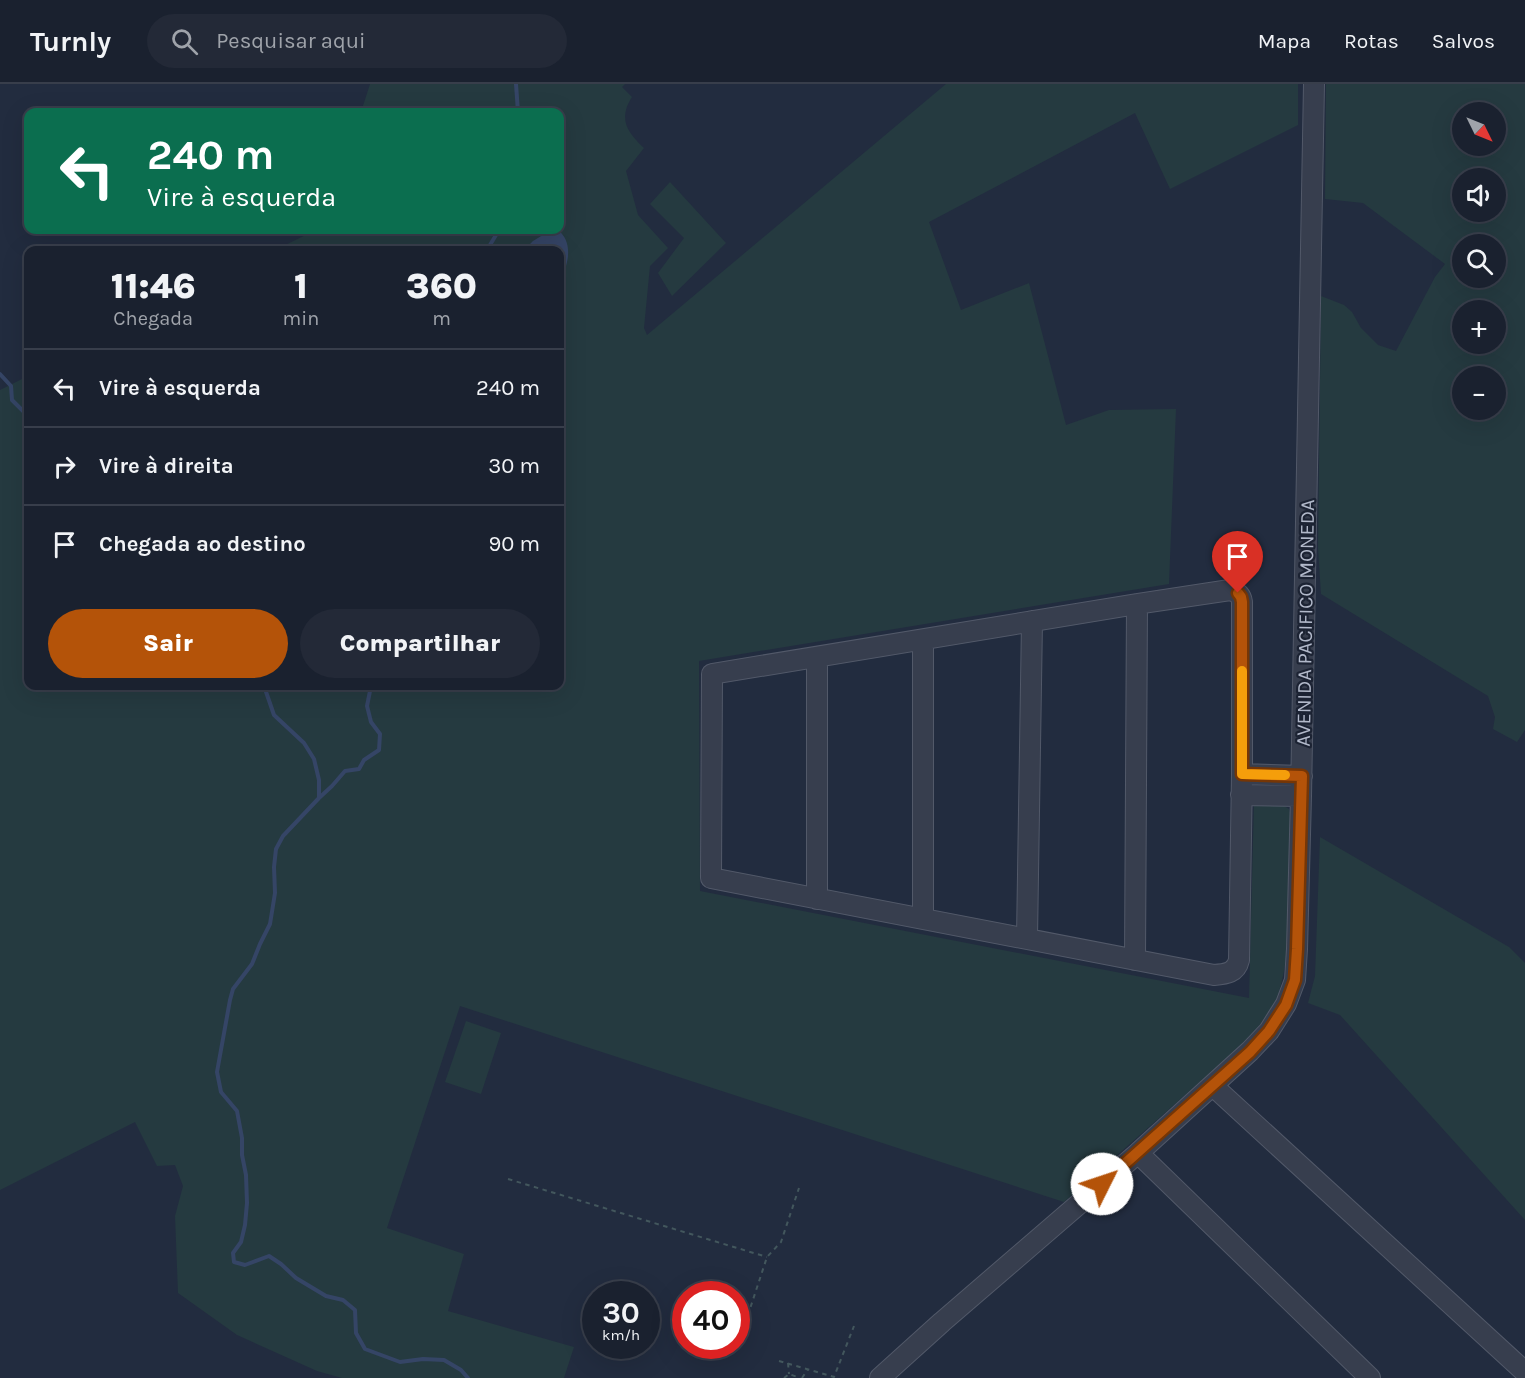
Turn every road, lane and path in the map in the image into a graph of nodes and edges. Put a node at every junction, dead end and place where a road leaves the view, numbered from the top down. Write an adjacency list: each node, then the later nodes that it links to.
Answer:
1 (1314, 84): 7 (street, AVENIDA PACIFICO MONEDA)
2 (1137, 604): 3 (street); 6 (street); 13 (street)
3 (1032, 621): 4 (street); 12 (street)
4 (923, 640): 5 (street); 11 (street)
5 (817, 657): 10 (street); 10 (street)
6 (1242, 774): 7 (street); 8 (street)
7 (1302, 776): 9 (street, AVENIDA PACIFICO MONEDA)
8 (1241, 795): 9 (street); 13 (street)
9 (1301, 796): 14 (street, AVENIDA PACIFICO MONEDA)
10 (817, 899): 11 (street)
11 (923, 918): 12 (street)
12 (1027, 938): 13 (street)
13 (1135, 960)
14 (1213, 1086): 15 (street, AVENIDA PACIFICO MONEDA); 24 (street)
15 (1138, 1153): 28 (street, AVENIDA PACIFICO MONEDA); 29 (street)
16 (508, 1179): 18 (path)
17 (798, 1188): 18 (path)
18 (767, 1257): 19 (path)
19 (750, 1311)
20 (854, 1326): 23 (path)
21 (779, 1360): 22 (path)
22 (788, 1363): 23 (path); 25 (path)
23 (808, 1369): 27 (path)
24 (1525, 1372)
25 (789, 1374): 26 (path); 27 (path)
26 (784, 1378)
27 (801, 1378)
28 (880, 1378)
29 (1370, 1378)

